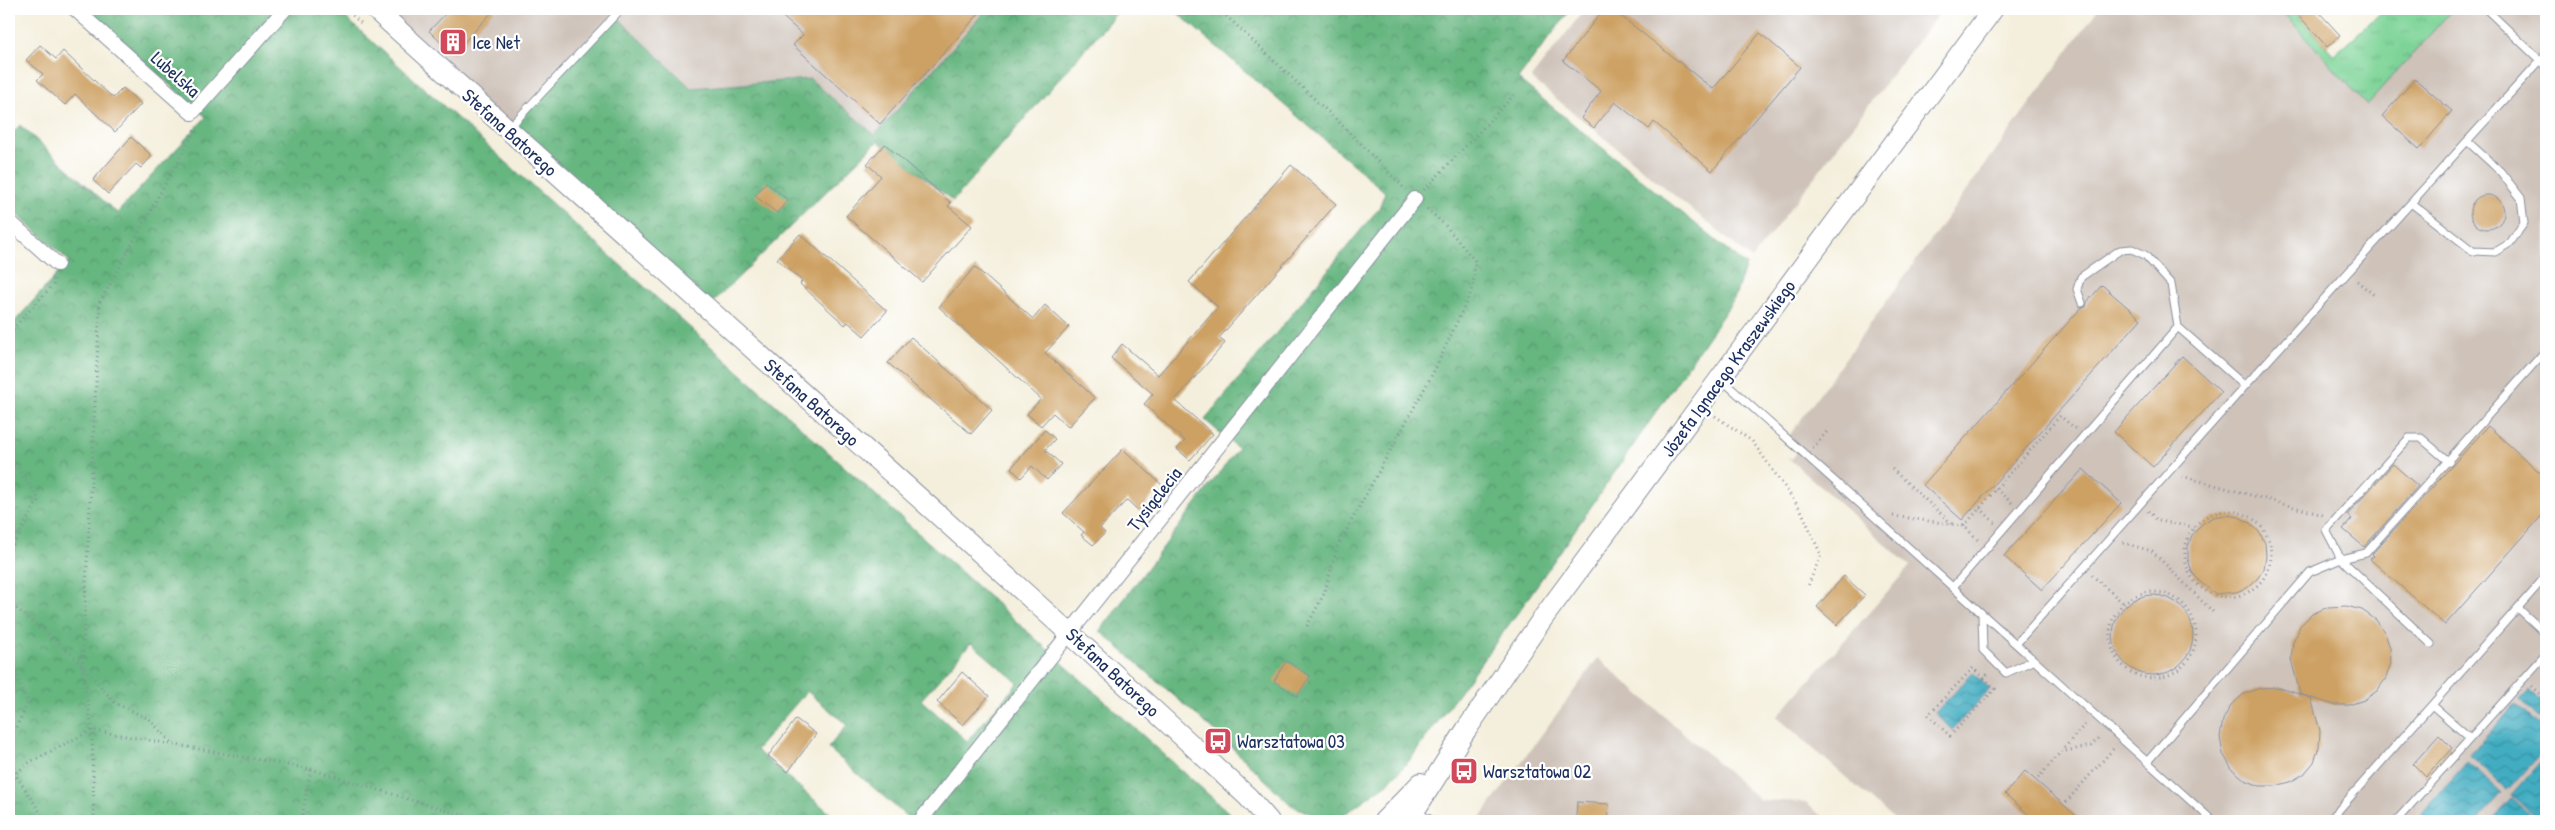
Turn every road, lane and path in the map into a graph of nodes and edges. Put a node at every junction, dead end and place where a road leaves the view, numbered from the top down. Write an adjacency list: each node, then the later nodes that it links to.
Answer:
1 (75, 9): 2 (street, Lubelska)
2 (285, 9)
3 (375, 9): 13 (street, Stefana Batorego)
4 (621, 9): 13 (lane)
5 (1219, 9): 15 (path)
6 (1993, 9): 25 (street, Józefa Ignacego Kraszewskiego)
7 (2486, 9): 9 (lane)
8 (2546, 54): 9 (lane)
9 (2540, 60): 10 (lane); 14 (lane)
10 (2546, 66)
11 (1514, 95): 15 (path)
12 (200, 120): 66 (path)
13 (507, 129): 59 (street, Stefana Batorego)
14 (2467, 142): 16 (lane); 16 (lane)
15 (1415, 199): 58 (path); 59 (street, Tysiąclecia)
16 (2411, 203): 19 (lane)
17 (9, 221): 18 (street)
18 (57, 264): 23 (path)
19 (2348, 272): 20 (path); 26 (lane)
20 (2374, 295)
21 (2082, 303): 22 (lane)
22 (2178, 327): 26 (lane); 29 (lane)
23 (9, 333)
24 (2546, 350): 32 (lane)
25 (1720, 378): 27 (street, Józefa Ignacego Kraszewskiego); 31 (lane)
26 (2245, 386): 34 (lane)
27 (1700, 406): 51 (path); 74 (street, Józefa Ignacego Kraszewskiego)
28 (1829, 429): 31 (path)
29 (2084, 436): 35 (path); 39 (lane)
30 (9, 441): 47 (path)
31 (1806, 454): 52 (lane)
32 (2449, 462): 40 (lane); 48 (lane)
33 (1892, 469): 41 (path)
34 (2172, 469): 36 (lane); 40 (path)
35 (1996, 489): 37 (path); 39 (path)
36 (2141, 504): 43 (path); 45 (lane)
37 (1980, 508): 42 (path); 44 (path)
38 (1886, 510): 41 (path)
39 (2020, 510): 44 (lane)
40 (2334, 521): 48 (lane)
41 (1952, 525): 42 (path)
42 (1964, 526): 46 (path)
43 (2195, 527): 43 (path)
44 (2003, 530): 46 (lane)
45 (2110, 539): 49 (lane); 56 (path)
46 (1987, 548): 52 (lane)
47 (9, 552)
48 (2341, 559): 62 (lane); 82 (lane)
49 (2084, 568): 54 (path); 61 (lane)
50 (2546, 576): 55 (lane)
51 (1808, 586)
52 (1953, 587): 57 (lane)
53 (9, 602): 66 (path)
54 (2123, 603): 54 (path)
55 (2518, 608): 60 (lane); 71 (lane)
56 (2213, 612)
57 (1982, 614): 61 (lane); 67 (lane)
58 (1308, 626)
59 (1072, 633): 87 (street, Stefana Batorego); 95 (street, Tysiąclecia)
60 (2546, 634)
61 (2016, 644): 65 (lane)
62 (2431, 644)
63 (2546, 654): 69 (lane)
64 (9, 658): 78 (path)
65 (2034, 660): 67 (lane); 77 (lane)
66 (82, 665): 73 (path); 79 (path)
67 (1997, 665): 68 (path)
68 (1984, 678): 68 (path)
69 (2524, 679): 70 (path); 76 (lane)
70 (2546, 699)
71 (2432, 705): 76 (lane); 89 (lane)
72 (2089, 720): 81 (path)
73 (92, 730): 79 (path); 84 (path); 92 (path)
74 (1466, 730): 90 (street, Józefa Ignacego Kraszewskiego); 98 (street, Józefa Ignacego Kraszewskiego)
75 (2103, 733): 81 (path)
76 (2470, 738): 103 (lane)
77 (2122, 740): 82 (lane); 88 (path)
78 (9, 742)
79 (173, 744): 83 (path)
80 (9, 753): 84 (path)
81 (2061, 753): 85 (path)
82 (2147, 762): 100 (lane)
83 (311, 769): 93 (path); 94 (path)
84 (15, 774): 86 (path); 91 (path)
85 (2038, 778)
86 (9, 779)
87 (1248, 796): 96 (street, Stefana Batorego); 97 (street, Stefana Batorego)
88 (2066, 802)
89 (2336, 814): 101 (lane); 102 (lane)
90 (1411, 816): 99 (lane)
91 (46, 821)
92 (94, 821)
93 (301, 821)
94 (480, 821)
95 (920, 821)
96 (1270, 821)
97 (1284, 821)
98 (1384, 821)
99 (1434, 821)
100 (2213, 821)
101 (2330, 821)
102 (2344, 821)
103 (2396, 821)

